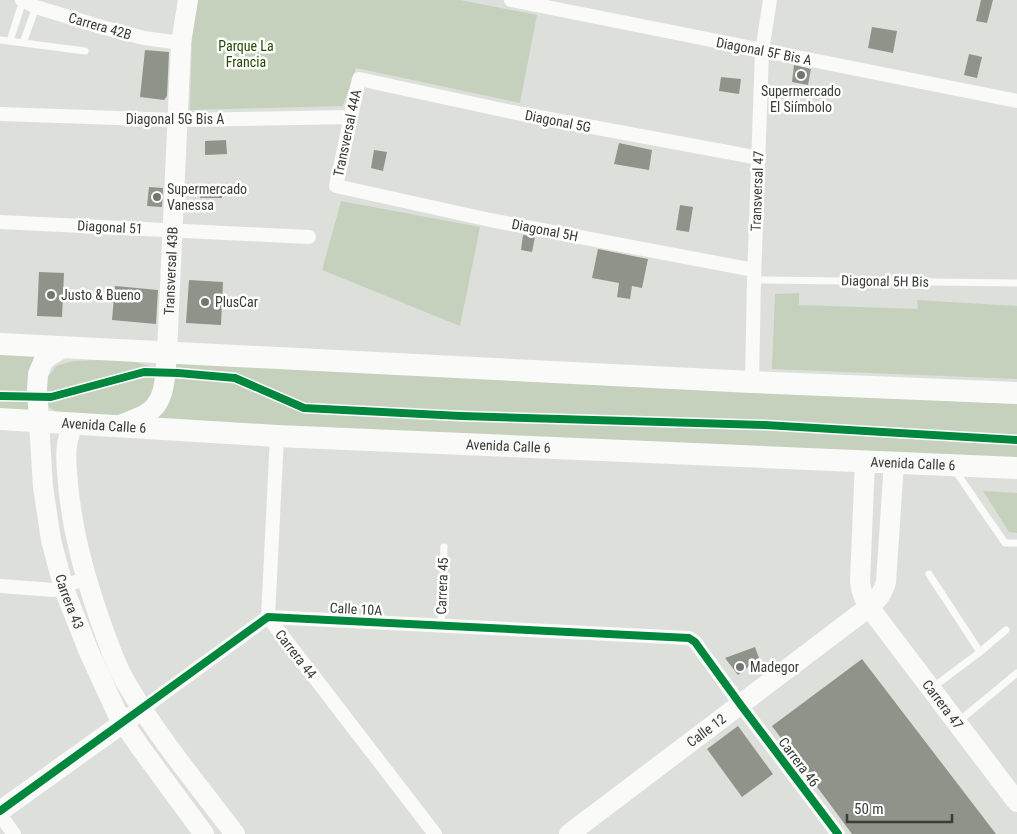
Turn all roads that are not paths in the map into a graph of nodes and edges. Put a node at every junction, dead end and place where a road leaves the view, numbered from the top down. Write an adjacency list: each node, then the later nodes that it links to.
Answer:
1 (23, 0): 5 (street, Carrera 42B); 7 (lane)
2 (188, 0): 9 (street, Transversal 43B)
3 (512, 0): 11 (street, Diagonal 5F Bis A)
4 (770, 0): 11 (street, Transversal 47)
5 (36, 7): 8 (lane); 9 (street, Carrera 42B)
6 (0, 40): 7 (lane)
7 (10, 41): 8 (lane)
8 (23, 43): 10 (lane)
9 (181, 43): 16 (street, Transversal 43B)
10 (85, 51)
11 (762, 51): 13 (street, Diagonal 5F Bis A); 17 (street, Transversal 47)
12 (359, 79): 15 (street, Transversal 44A); 17 (street, Diagonal 5G)
13 (1017, 101)
14 (0, 114): 16 (street, Diagonal 5G Bis A)
15 (351, 117): 16 (street, Diagonal 5G Bis A); 18 (street, Transversal 44A)
16 (177, 120): 20 (street, Transversal 43B)
17 (759, 158): 22 (street, Transversal 47)
18 (336, 186): 22 (street, Diagonal 5H)
19 (0, 222): 20 (street, Diagonal 51)
20 (172, 230): 21 (street, Diagonal 51); 26 (street, Transversal 43B)
21 (309, 237)
22 (754, 275): 23 (lane, Diagonal 5H Bis); 27 (street, Transversal 47)
23 (1017, 283)
24 (0, 344): 25 (main road)
25 (65, 347): 26 (main road); 30 (street, Carrera 43)
26 (167, 352): 27 (main road); 32 (street, Transversal 43B)
27 (752, 382): 28 (main road)
28 (1017, 393)
29 (0, 419): 30 (main road, Avenida Calle 6)
30 (38, 421): 31 (main road, Avenida Calle 6); 43 (street, Carrera 43)
31 (74, 423): 32 (main road, Avenida Calle 6); 41 (street, Carrera 43)
32 (118, 426): 33 (main road, Avenida Calle 6)
33 (277, 436): 34 (main road, Avenida Calle 6); 45 (street, Carrera 44)
34 (865, 461): 35 (main road, Avenida Calle 6); 44 (street, Carrera 47)
35 (894, 462): 36 (main road, Avenida Calle 6); 44 (street)
36 (951, 465): 37 (main road, Avenida Calle 6); 38 (lane)
37 (1017, 468)
38 (1017, 543)
39 (444, 547): 46 (lane, Carrera 45)
40 (929, 574): 48 (lane)
41 (86, 578): 43 (street); 52 (street, Carrera 43)
42 (0, 586): 43 (street)
43 (64, 587): 53 (street, Carrera 43)
44 (869, 607): 50 (street, Carrera 47); 51 (street, Calle 12)
45 (268, 617): 46 (street, Calle 10A); 52 (street); 61 (street, Carrera 44)
46 (440, 626): 51 (street, Calle 10A)
47 (1006, 630): 48 (lane)
48 (980, 652): 50 (lane)
49 (1017, 673): 54 (lane)
50 (931, 689): 54 (street, Carrera 47)
51 (740, 704): 62 (street, Calle 12); 63 (street, Carrera 46)
52 (142, 710): 53 (street); 60 (street, Carrera 43)
53 (123, 723): 56 (street); 59 (street, Carrera 43)
54 (957, 723): 55 (street, Carrera 47)
55 (1017, 802)
56 (0, 811)
57 (0, 815): 58 (street)
58 (14, 834)
59 (204, 834)
60 (235, 834)
61 (435, 834)
62 (569, 834)
63 (838, 834)

